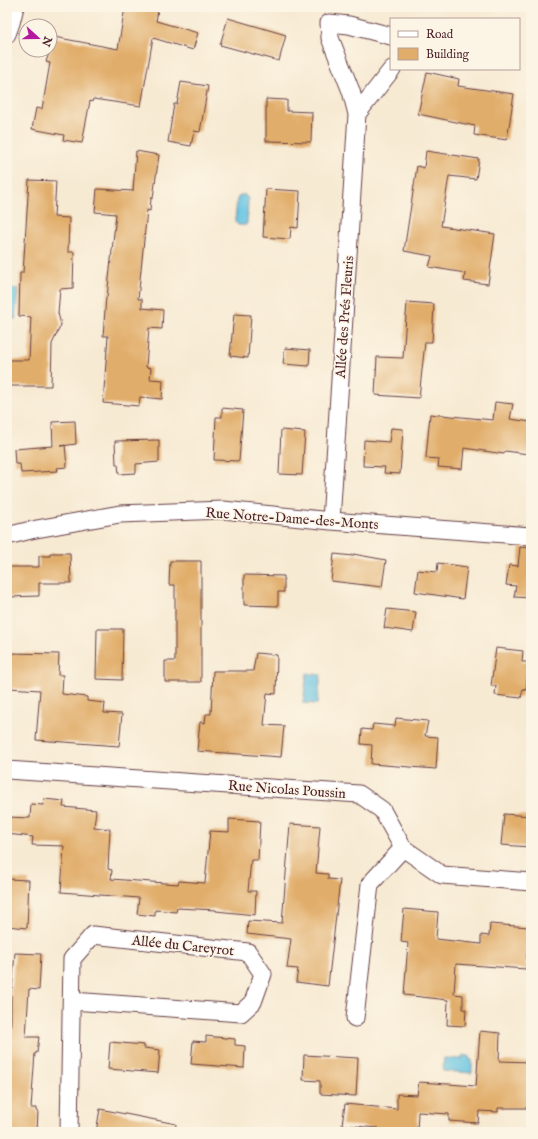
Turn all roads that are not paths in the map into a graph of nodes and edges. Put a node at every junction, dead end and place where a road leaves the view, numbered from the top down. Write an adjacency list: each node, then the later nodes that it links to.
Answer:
1 (14, 7): 2 (street)
2 (7, 34)
3 (390, 36): 5 (street, Allée des Prés Fleuris)
4 (391, 70): 5 (street)
5 (357, 114): 6 (street, Allée des Prés Fleuris)
6 (331, 520): 7 (street, Rue Notre-Dame-des-Monts); 8 (street, Rue Notre-Dame-des-Monts)
7 (7, 536)
8 (531, 536)
9 (7, 770): 10 (street, Rue Nicolas Poussin)
10 (403, 848): 11 (street, Rue Nicolas Poussin); 13 (street)
11 (531, 882)
12 (72, 1001): 12 (street, Allée du Careyrot); 14 (street, Allée du Careyrot)
13 (355, 1018)
14 (69, 1132)

